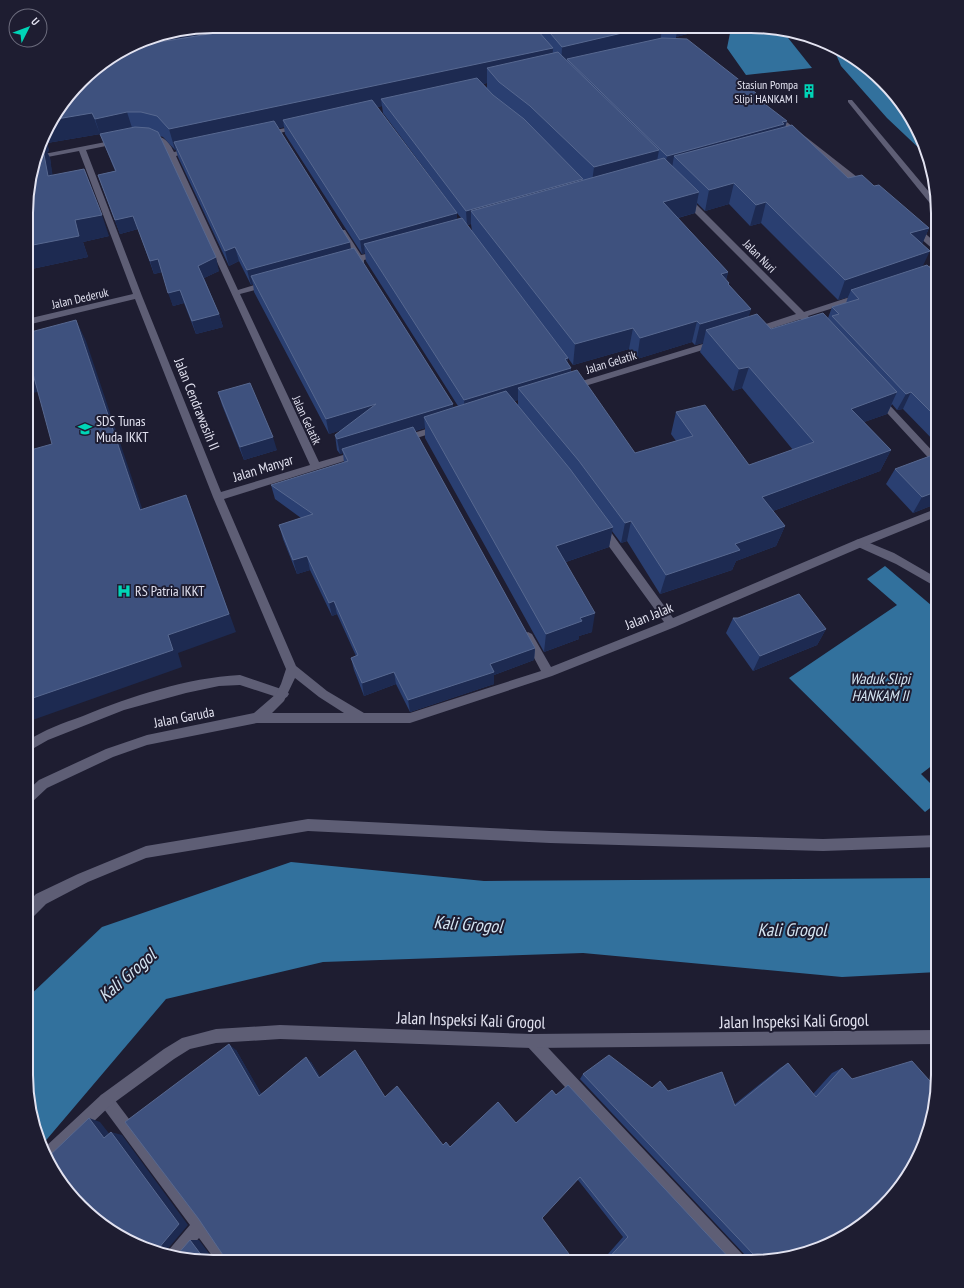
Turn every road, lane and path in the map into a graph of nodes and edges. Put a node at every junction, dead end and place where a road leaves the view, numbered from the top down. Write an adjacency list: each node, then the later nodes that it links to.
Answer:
1 (850, 101): 15 (street)
2 (766, 107): 14 (street)
3 (309, 125): 4 (street)
4 (279, 132): 5 (street); 8 (street)
5 (258, 136)
6 (141, 137): 11 (street, Jalan Gelatik)
7 (127, 139): 9 (street)
8 (284, 140)
9 (82, 148): 12 (street); 28 (street, Jalan Cendrawasih II)
10 (200, 149): 11 (street)
11 (171, 155): 26 (street, Jalan Gelatik)
12 (43, 156)
13 (678, 191): 29 (street, Jalan Nuri)
14 (869, 191)
15 (931, 198)
16 (905, 221): 18 (street)
17 (338, 225): 20 (street)
18 (931, 243)
19 (389, 250): 20 (street)
20 (359, 258): 21 (street); 22 (street)
21 (337, 264)
22 (366, 270)
23 (931, 270): 24 (street)
24 (921, 279)
25 (279, 281): 26 (street)
26 (235, 293): 42 (street, Jalan Gelatik)
27 (870, 294): 29 (street)
28 (138, 296): 30 (street, Jalan Dederuk); 43 (street, Jalan Cendrawasih II)
29 (804, 316): 31 (street, Jalan Nuri); 32 (street)
30 (33, 321)
31 (814, 328)
32 (744, 334)
33 (722, 341): 34 (street, Jalan Gelatik)
34 (565, 389)
35 (873, 393): 41 (street)
36 (446, 426): 37 (street)
37 (417, 435): 38 (street); 39 (street)
38 (395, 442)
39 (424, 447)
40 (366, 451): 42 (street, Jalan Gelatik)
41 (931, 455)
42 (316, 467): 43 (street, Jalan Manyar)
43 (218, 497): 50 (street, Jalan Cendrawasih II)
44 (931, 515): 46 (street, Jalan Jalak)
45 (595, 517): 48 (street)
46 (860, 543): 47 (street); 48 (street, Jalan Jalak)
47 (931, 579)
48 (671, 624): 51 (street, Jalan Jalak)
49 (521, 625): 51 (street)
50 (292, 669): 52 (street); 54 (street, Jalan Cendrawasih II)
51 (548, 673): 54 (street, Jalan Jalak)
52 (283, 694): 53 (street); 55 (street)
53 (257, 718): 54 (street, Jalan Garuda); 56 (street, Jalan Garuda)
54 (362, 718)
55 (33, 743)
56 (33, 793)
57 (931, 841): 58 (street)
58 (33, 907)
59 (931, 1037): 60 (street, Jalan Inspeksi Kali Grogol)
60 (532, 1041): 61 (street, Jalan Inspeksi Kali Grogol); 66 (street)
61 (106, 1100): 62 (street, Jalan Inspeksi Kali Grogol); 63 (street)
62 (51, 1152)
63 (200, 1225): 64 (street); 65 (street)
64 (177, 1252)
65 (222, 1255)
66 (731, 1255)

